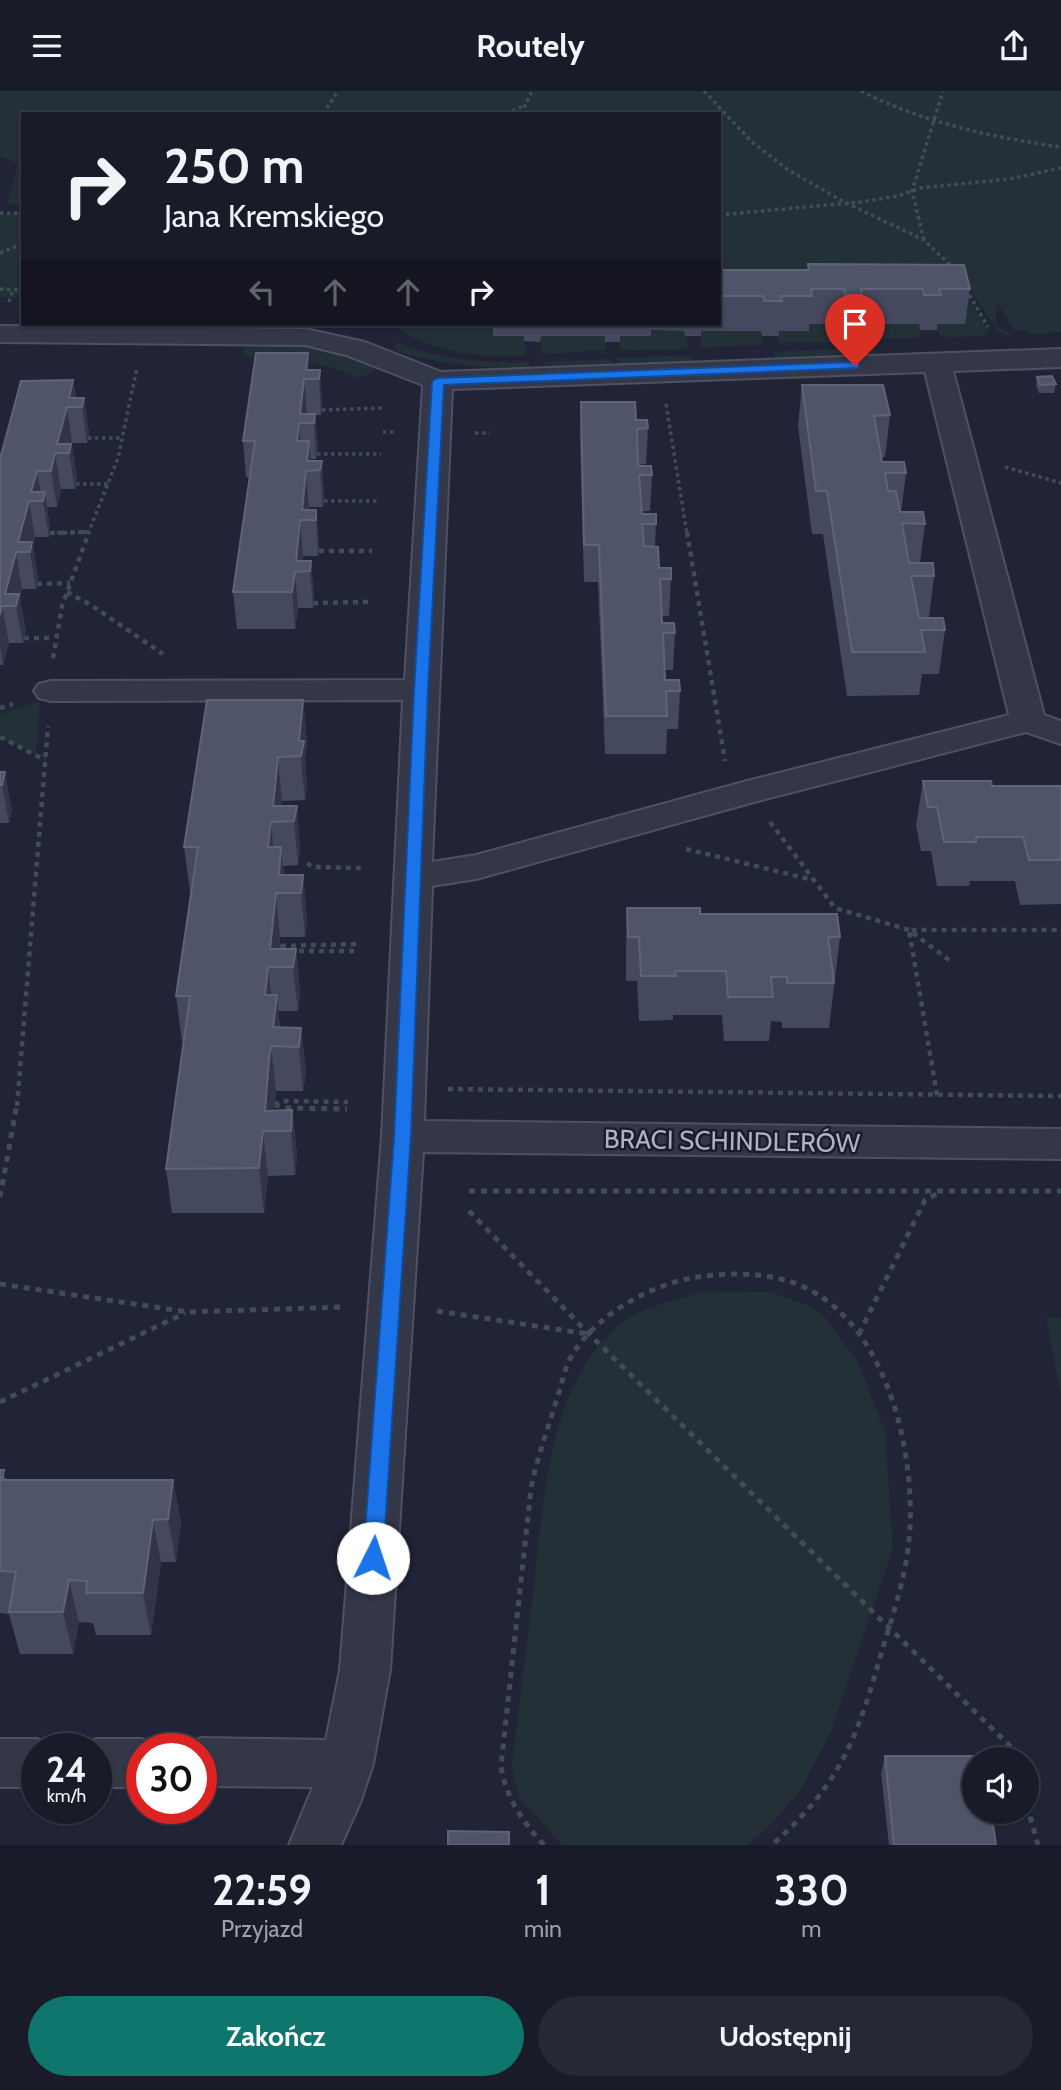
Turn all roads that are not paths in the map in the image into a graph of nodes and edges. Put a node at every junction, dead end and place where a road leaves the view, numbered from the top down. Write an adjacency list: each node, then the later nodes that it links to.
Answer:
1 (0, 334): 4 (street)
2 (1061, 358): 3 (street)
3 (937, 363): 4 (street); 7 (street)
4 (438, 381): 5 (street)
5 (421, 690): 6 (street); 9 (street)
6 (51, 691)
7 (1028, 721): 8 (street); 9 (street)
8 (1061, 733)
9 (413, 877): 10 (street)
10 (403, 1136): 11 (street, BRACI SCHINDLERÓW); 15 (street)
11 (1061, 1144)
12 (217, 1762): 15 (street)
13 (0, 1763): 14 (street)
14 (21, 1763)
15 (347, 1764): 16 (street)
16 (315, 1845)

